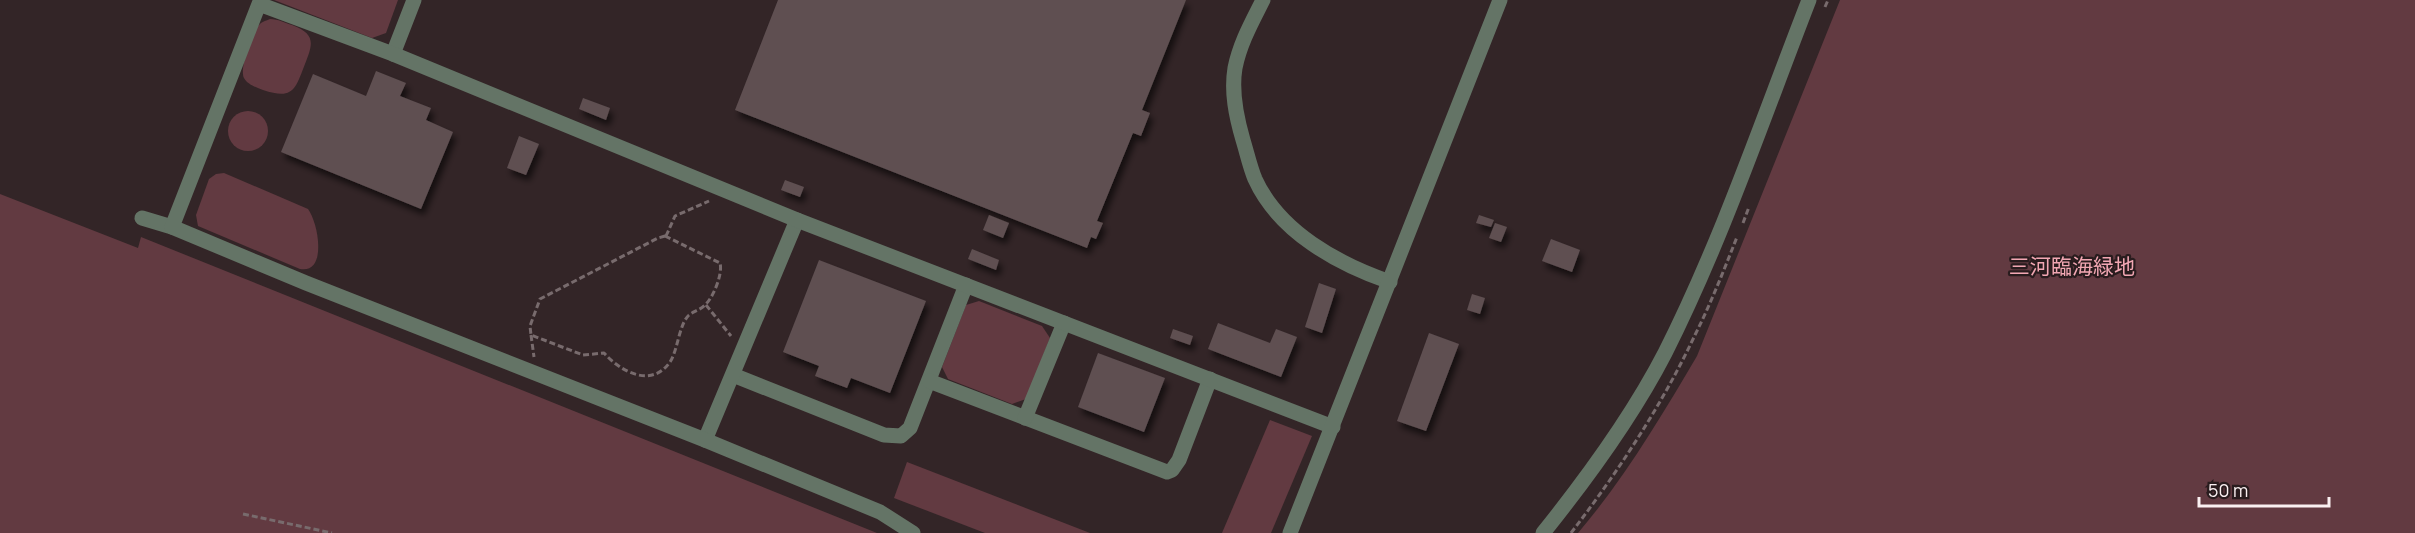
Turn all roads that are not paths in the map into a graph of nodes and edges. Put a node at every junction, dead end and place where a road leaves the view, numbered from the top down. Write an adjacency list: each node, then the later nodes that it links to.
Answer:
1 (414, 0): 5 (street)
2 (1263, 0): 9 (street)
3 (1500, 0): 9 (street)
4 (1809, 0): 20 (street)
5 (393, 54): 7 (street); 8 (street)
6 (142, 218): 8 (street)
7 (797, 220): 10 (street); 12 (street)
8 (172, 227): 17 (street)
9 (1390, 282): 16 (street)
10 (966, 285): 11 (street); 14 (street)
11 (1064, 323): 13 (street); 15 (street)
12 (734, 375): 14 (street); 17 (street)
13 (1210, 379): 15 (street); 16 (street)
14 (929, 381): 15 (street)
15 (1025, 418)
16 (1333, 427): 19 (street)
17 (705, 440): 18 (street)
18 (913, 533)
19 (1290, 533)
20 (1543, 533)

